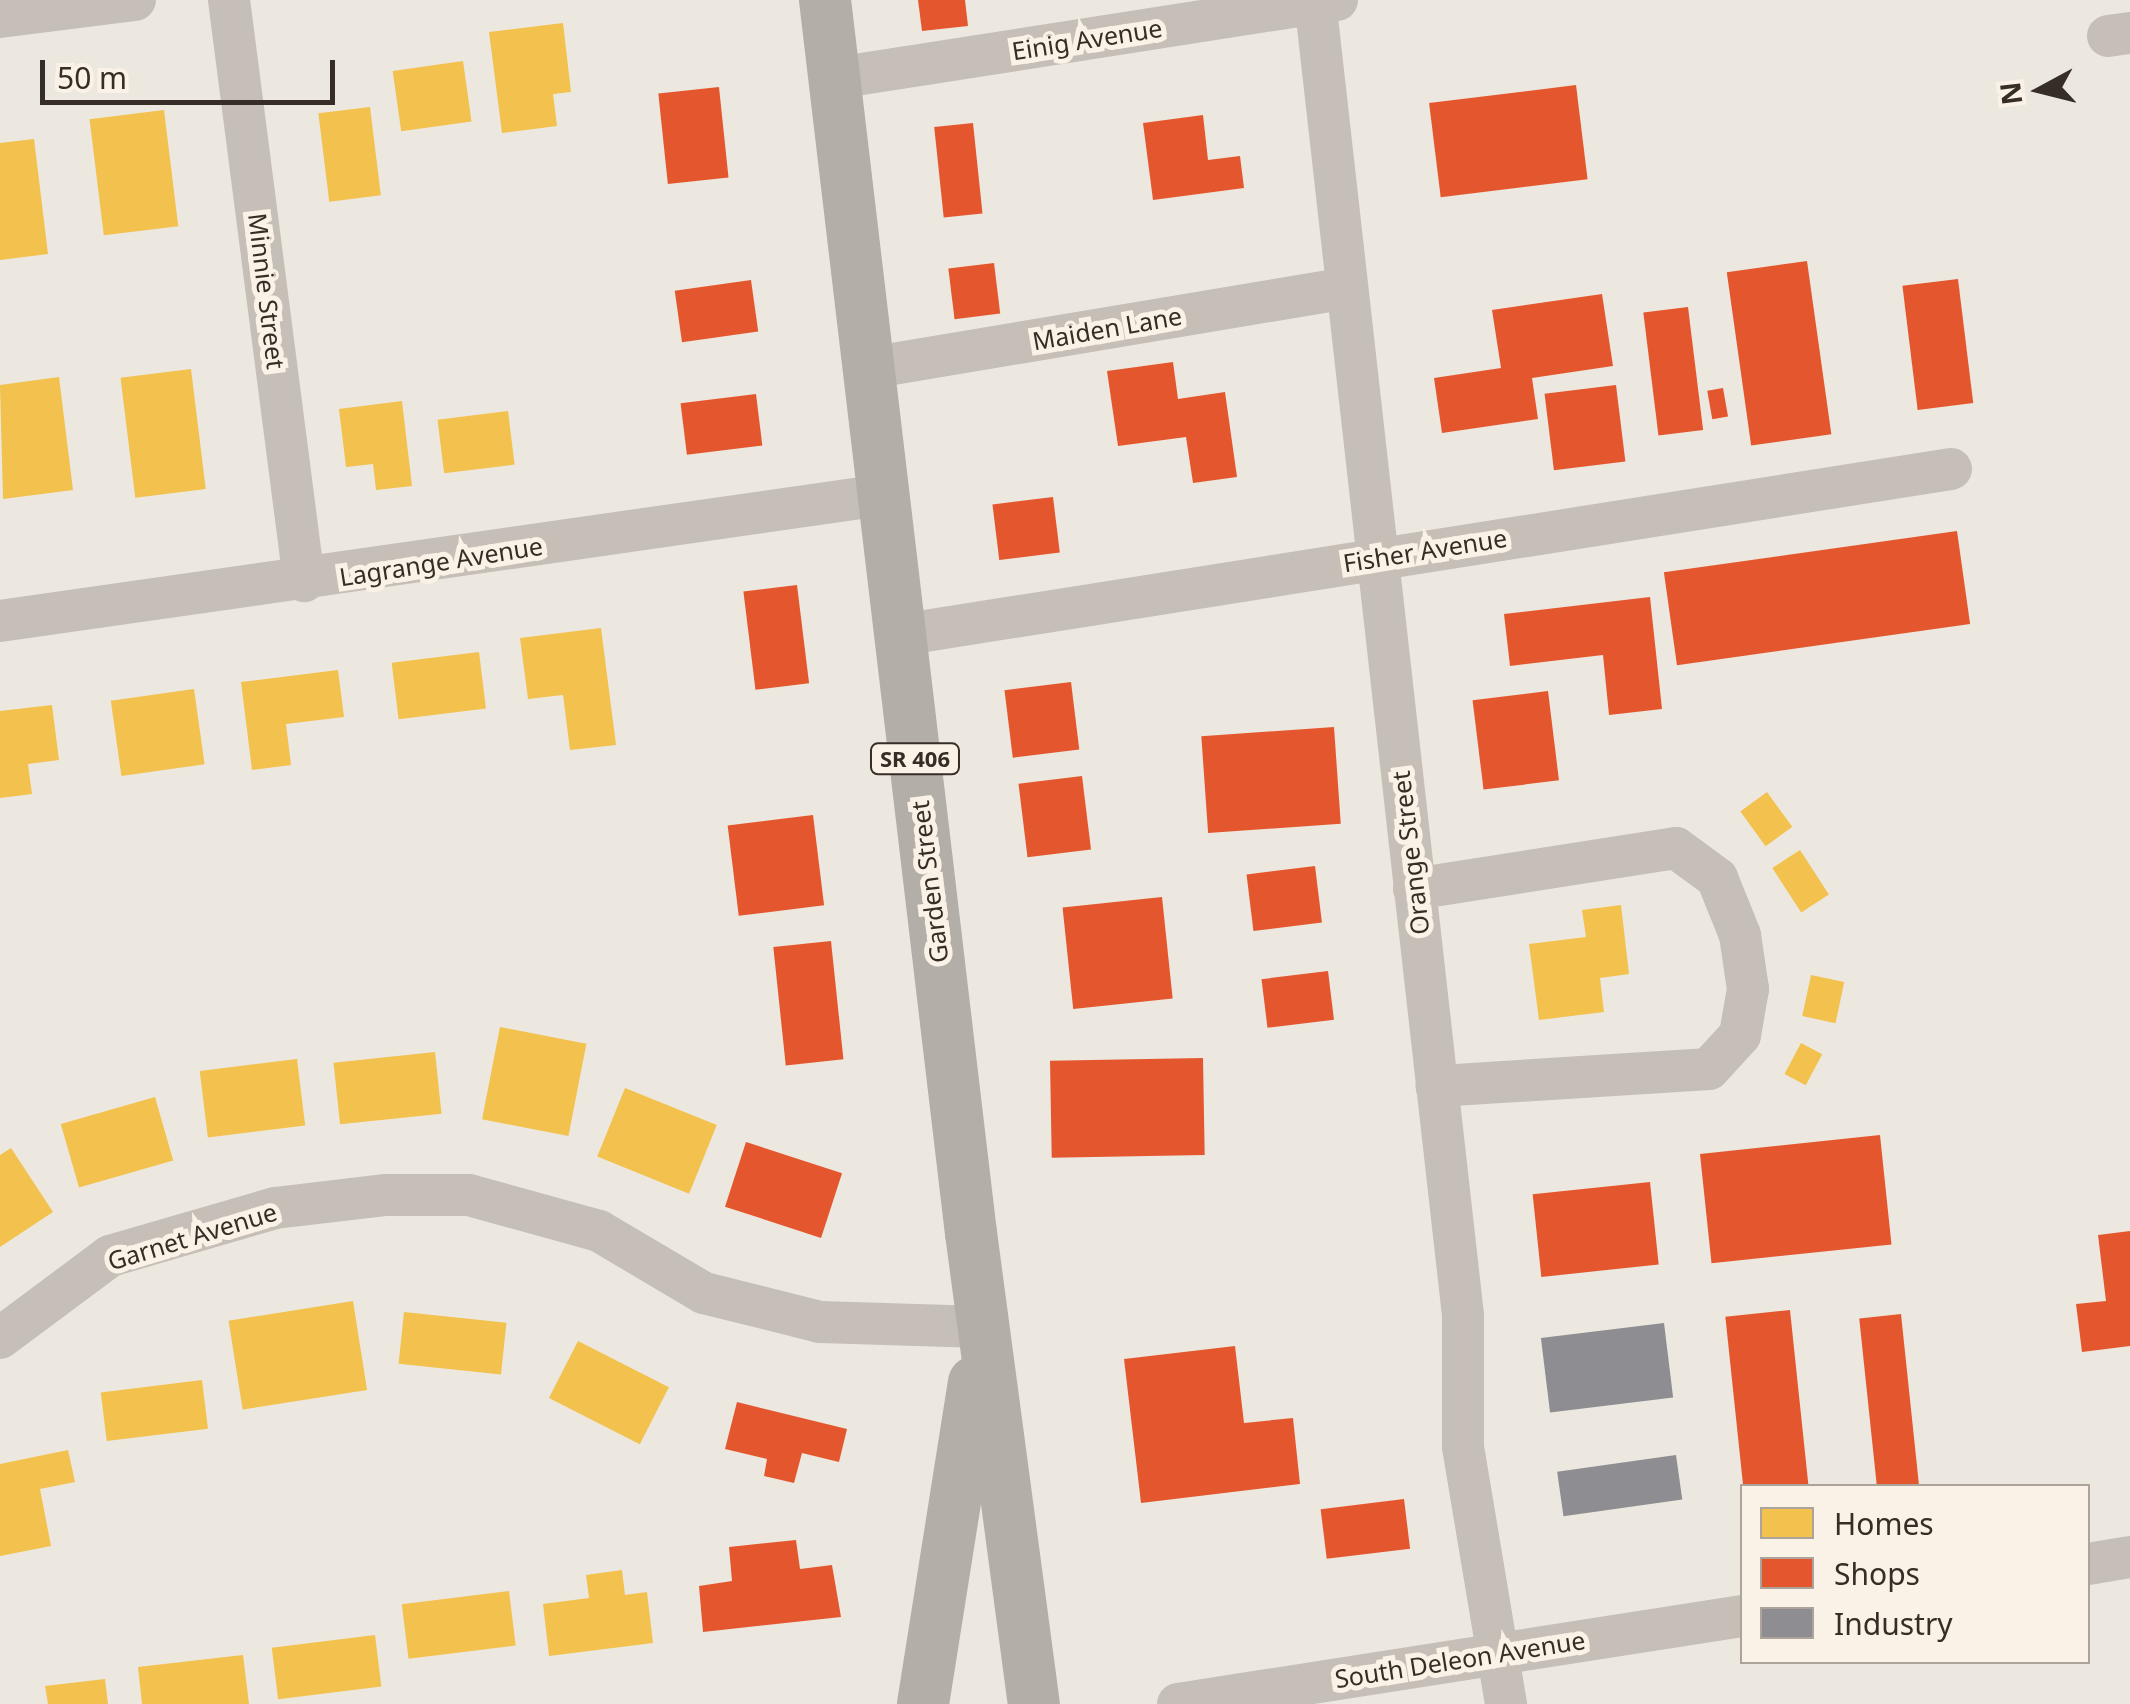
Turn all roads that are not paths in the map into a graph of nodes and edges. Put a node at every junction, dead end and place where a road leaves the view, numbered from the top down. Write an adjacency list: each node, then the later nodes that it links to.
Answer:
1 (135, 0): 5 (street)
2 (229, 0): 12 (street, Minnie Street)
3 (825, 0): 6 (main road, Garden Street / SR 406)
4 (1322, 1): 6 (street, Einig Avenue); 7 (street, Orange Street)
5 (0, 16)
6 (836, 78): 8 (main road, Garden Street / SR 406)
7 (1345, 288): 8 (street, Maiden Lane); 11 (street, Orange Street)
8 (869, 368): 10 (main road, Garden Street / SR 406)
9 (1952, 469): 11 (street, Fisher Avenue)
10 (882, 494): 12 (street, Lagrange Avenue); 14 (main road, Garden Street / SR 406)
11 (1375, 557): 14 (street, Fisher Avenue); 15 (street, Orange Street)
12 (304, 581): 13 (street, Lagrange Avenue)
13 (0, 622)
14 (900, 635): 17 (main road, Garden Street / SR 406)
15 (1414, 888): 16 (street, Orange Street); 16 (street)
16 (1437, 1086): 22 (street, Orange Street)
17 (982, 1326): 18 (street, Garnet Avenue); 23 (main road); 24 (main road, Garden Street / SR 406)
18 (0, 1338)
19 (2130, 1556): 20 (street)
20 (2090, 1564)
21 (1740, 1616): 22 (street, South Deleon Avenue)
22 (1500, 1652): 25 (street, South Deleon Avenue); 26 (street, Orange Street)
23 (921, 1704)
24 (1034, 1704)
25 (1178, 1704)
26 (1506, 1704)

